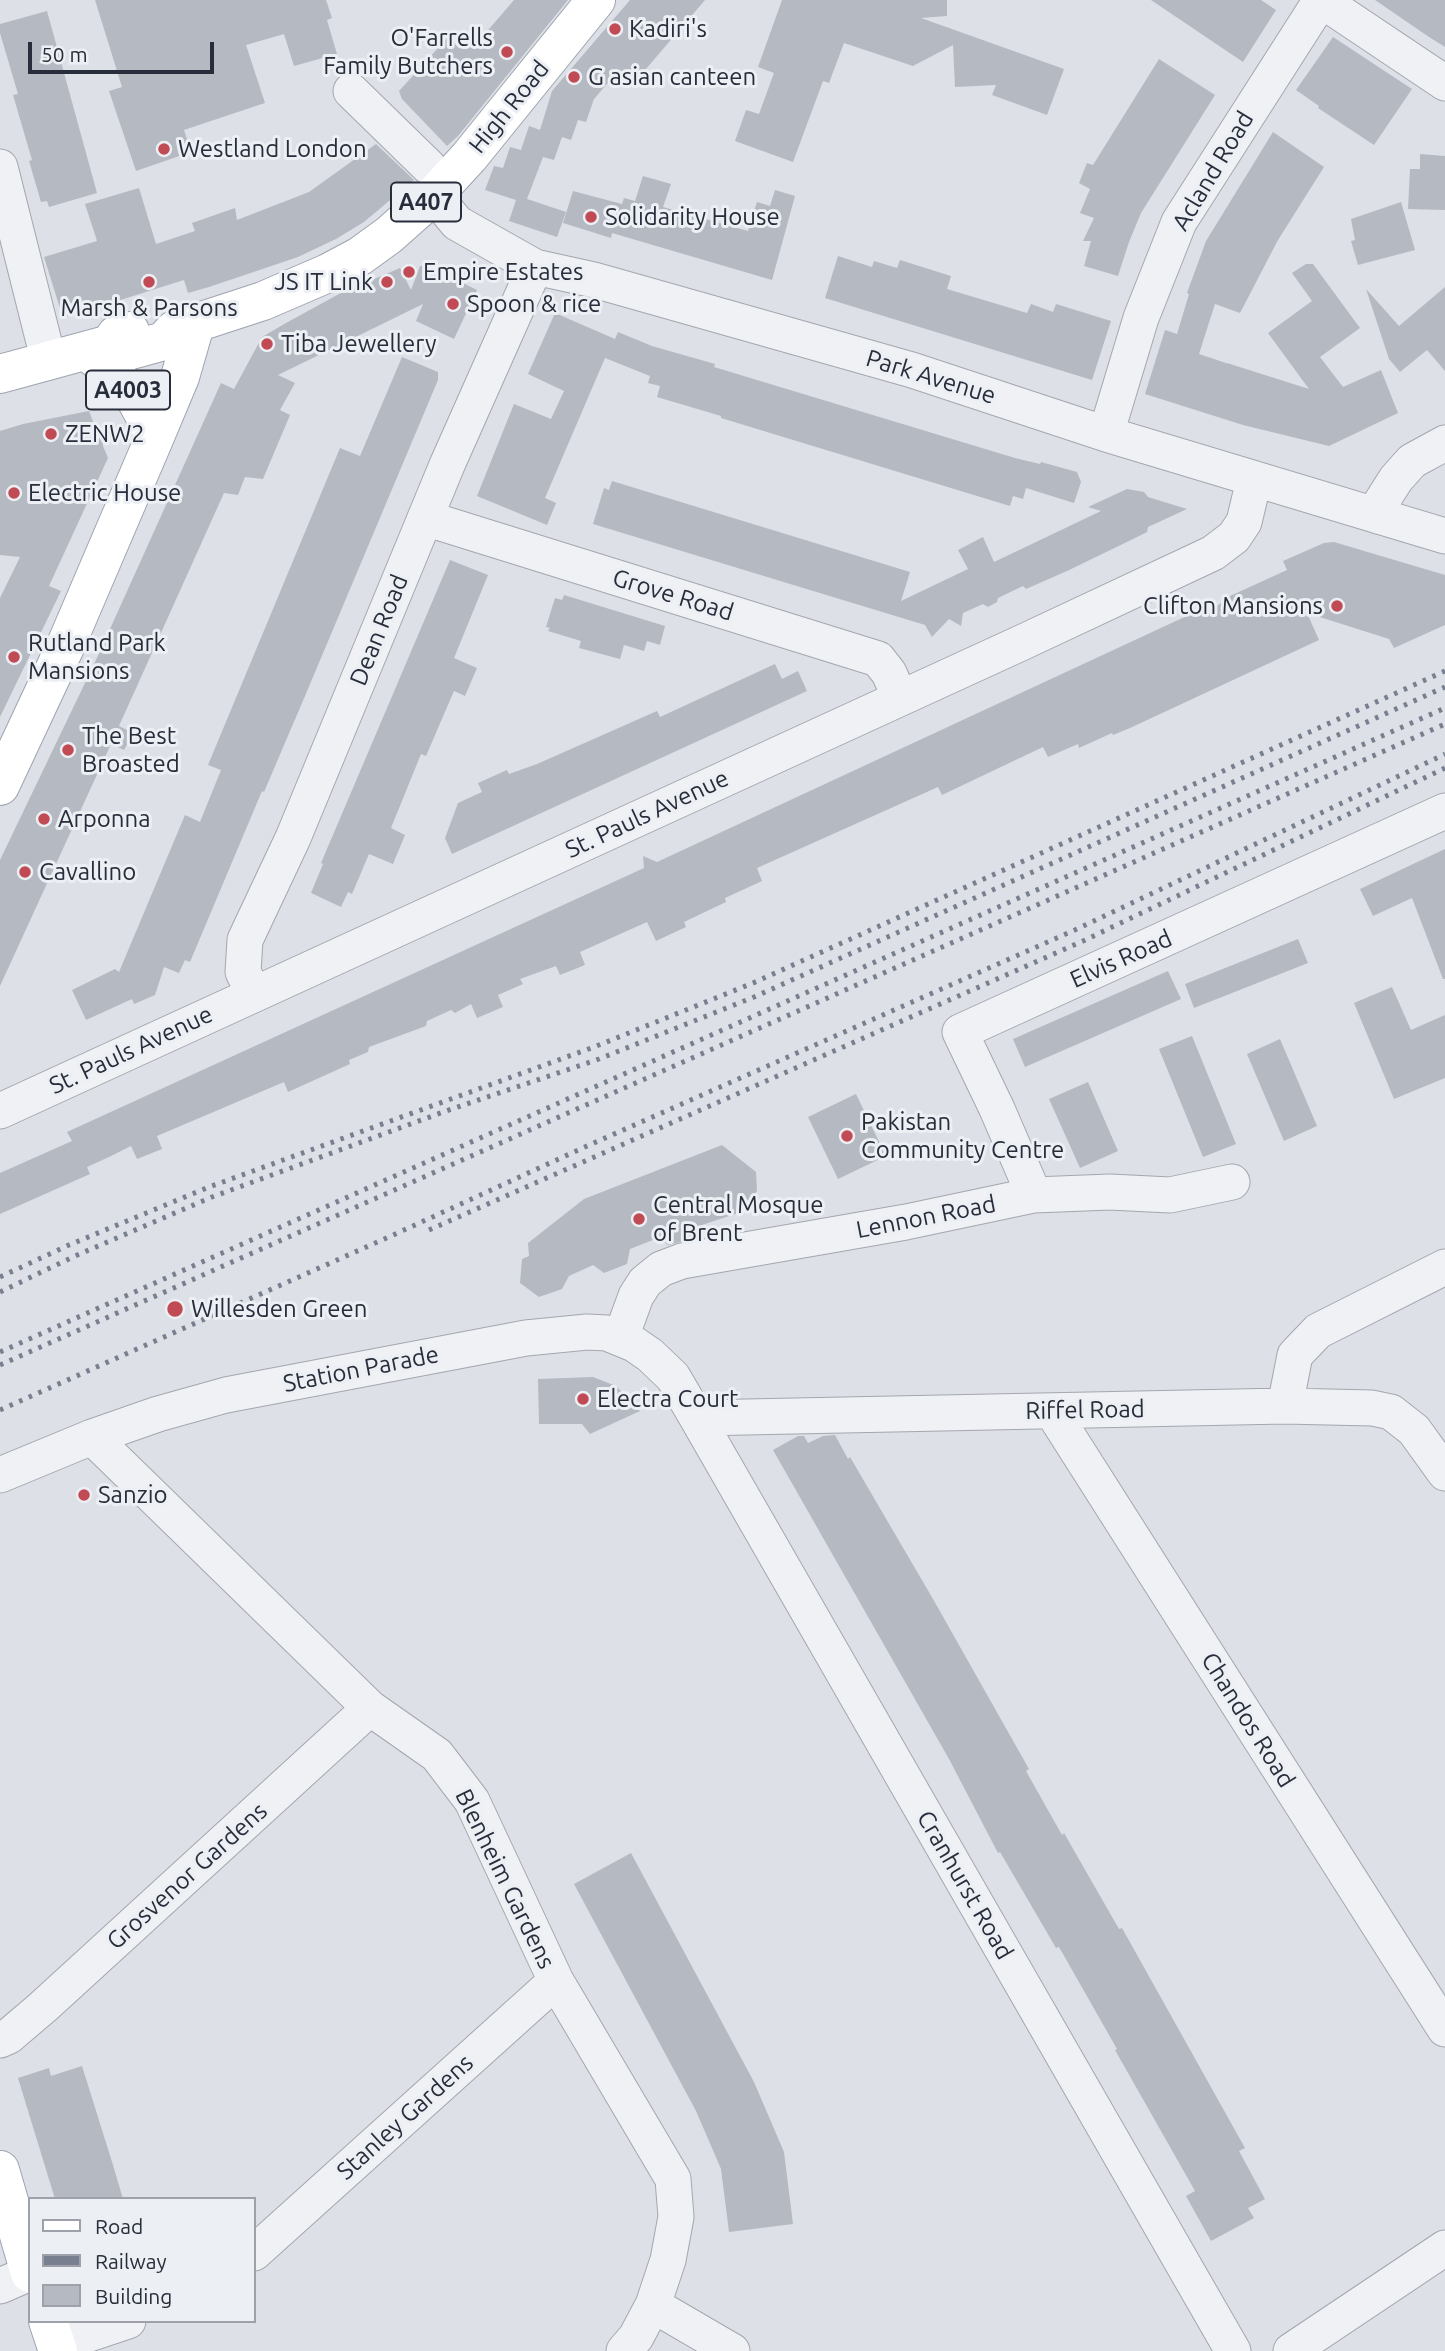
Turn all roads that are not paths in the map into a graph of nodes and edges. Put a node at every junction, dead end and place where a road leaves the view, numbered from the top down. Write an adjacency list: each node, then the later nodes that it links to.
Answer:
1 (596, 0): 6 (main road, High Road / A407)
2 (1321, 0): 3 (street); 12 (street, Acland Road)
3 (1445, 83)
4 (351, 91): 6 (street, Park Avenue)
5 (0, 167): 10 (street)
6 (432, 181): 7 (street, Park Avenue); 8 (main road, High Road / A407)
7 (535, 267): 12 (street, Park Avenue); 17 (street, Dean Road)
8 (185, 327): 9 (main road, A4003); 13 (main road)
9 (99, 348): 10 (main road, A4003); 13 (main road, A4003)
10 (48, 362): 11 (main road, A4003)
11 (0, 374)
12 (1106, 434): 15 (street, Park Avenue)
13 (154, 439): 20 (main road)
14 (1445, 443): 16 (street)
15 (1254, 480): 16 (street, Park Avenue); 19 (street, St. Pauls Avenue)
16 (1378, 516): 18 (street, Park Avenue)
17 (425, 518): 19 (street, Grove Road); 22 (street, Dean Road)
18 (1445, 536)
19 (900, 698): 22 (street, St. Pauls Avenue)
20 (0, 786)
21 (1445, 811): 25 (street, Elvis Road)
22 (254, 994): 23 (street, St. Pauls Avenue)
23 (0, 1111)
24 (1232, 1182): 25 (street, Lennon Road)
25 (1034, 1195): 27 (street, Lennon Road)
26 (1445, 1267): 28 (street)
27 (621, 1338): 30 (street, Station Parade); 31 (street, Station Parade)
28 (1285, 1406): 29 (street, Riffel Road); 32 (street, Riffel Road)
29 (1052, 1411): 30 (street, Riffel Road); 36 (street, Chandos Road)
30 (697, 1418): 49 (street, Cranhurst Road)
31 (92, 1437): 33 (street, Station Parade); 34 (street, Blenheim Gardens)
32 (1445, 1473)
33 (0, 1475)
34 (370, 1708): 35 (street, Blenheim Gardens); 37 (street, Grosvenor Gardens)
35 (556, 1981): 40 (street, Stanley Gardens); 44 (street, Blenheim Gardens)
36 (1445, 2029)
37 (0, 2040)
38 (0, 2170): 41 (main road)
39 (1445, 2248): 50 (street)
40 (256, 2251)
41 (28, 2266)
42 (28, 2274): 43 (street)
43 (0, 2286)
44 (653, 2305): 47 (street, Blenheim Gardens); 48 (street)
45 (120, 2323): 46 (street)
46 (54, 2339)
47 (624, 2351)
48 (732, 2351)
49 (1233, 2351)
50 (1291, 2351)

